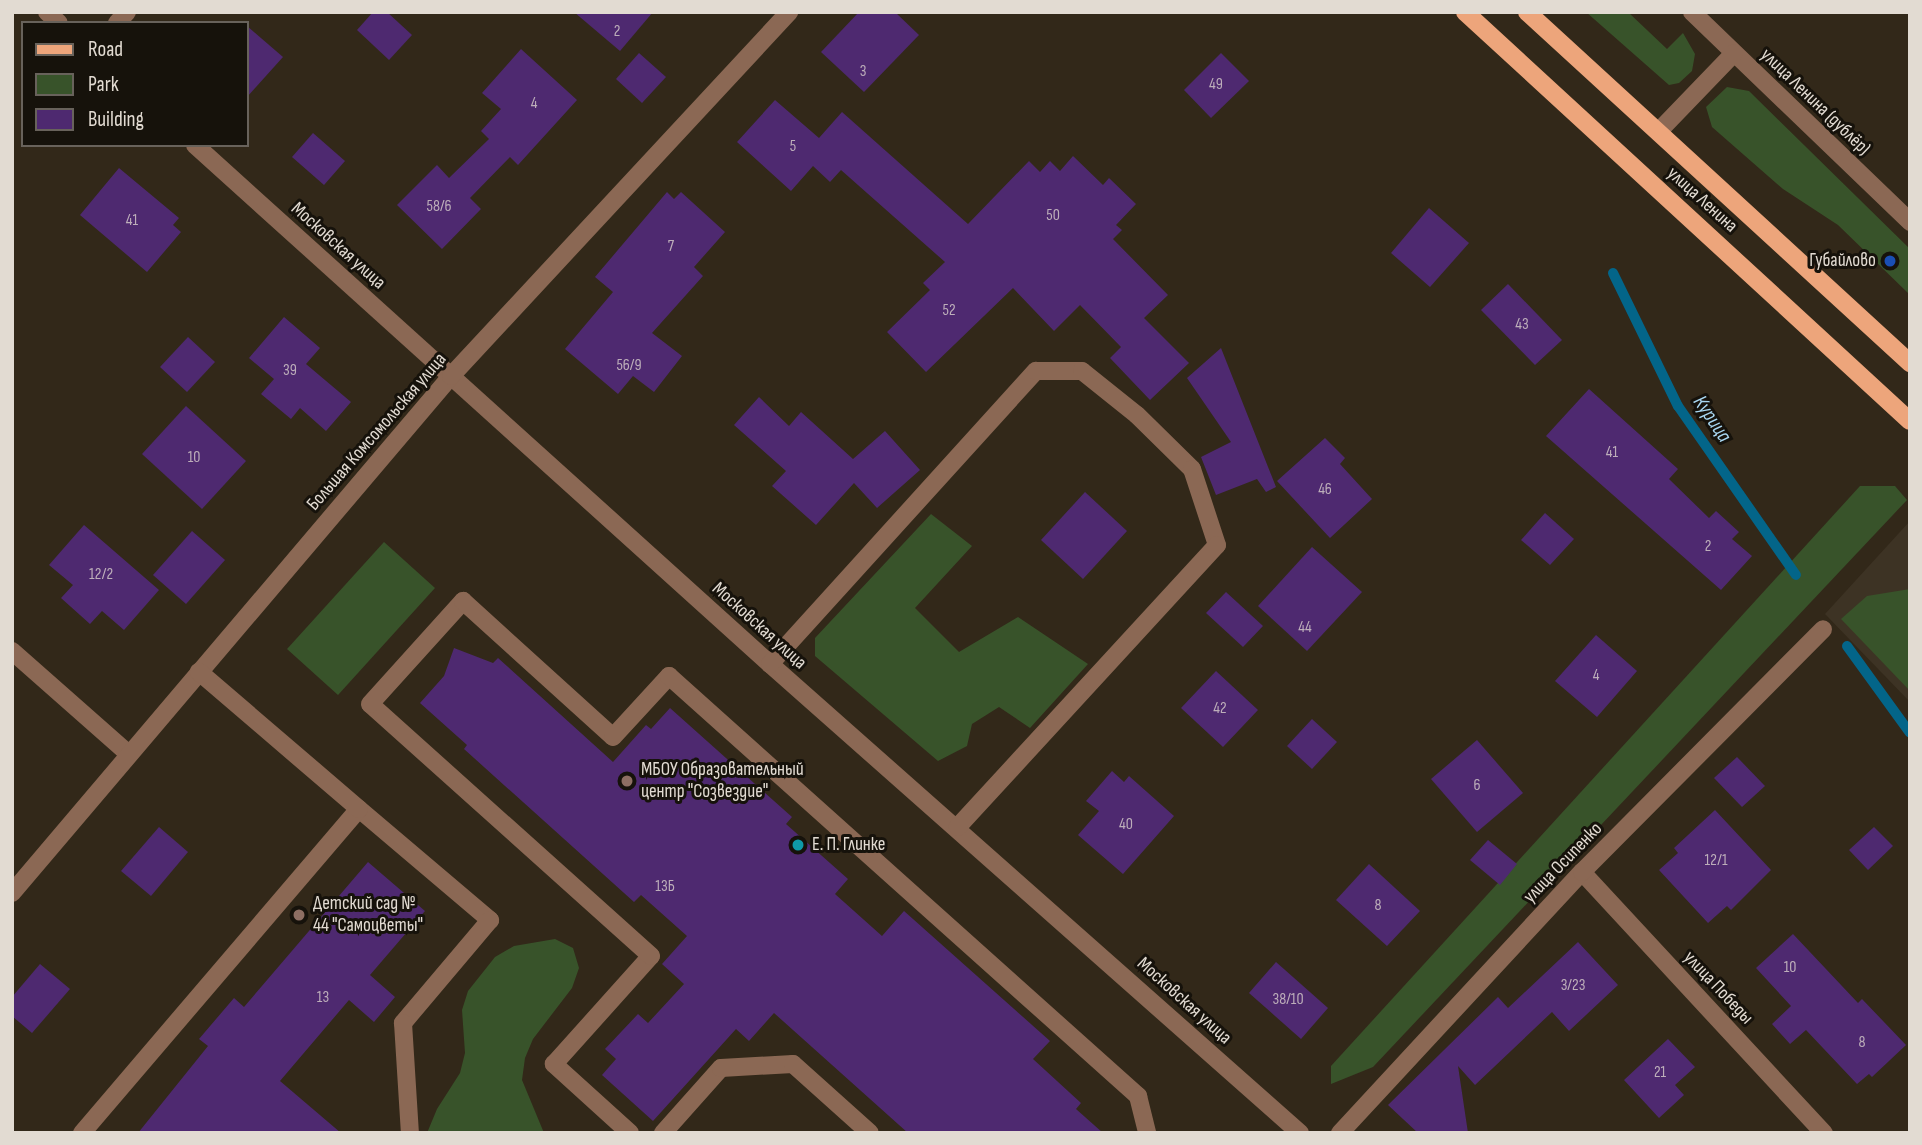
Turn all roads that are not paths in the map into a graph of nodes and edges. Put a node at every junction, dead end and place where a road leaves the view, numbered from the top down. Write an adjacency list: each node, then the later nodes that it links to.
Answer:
1 (789, 12): 10 (street, Большая Комсомольская улица)
2 (1465, 12): 11 (main road, улица Ленина)
3 (1527, 12): 6 (main road, улица Ленина)
4 (1692, 12): 5 (street, улица Ленина (дублёр))
5 (1734, 53): 6 (street); 8 (street, улица Ленина (дублёр))
6 (1659, 131): 9 (main road, улица Ленина)
7 (197, 147): 10 (street, Московская улица)
8 (1910, 222)
9 (1910, 363)
10 (451, 376): 14 (street, Московская улица); 15 (street, Большая Комсомольская улица)
11 (1910, 421)
12 (1823, 629): 19 (street, улица Осипенко)
13 (12, 651): 16 (street)
14 (770, 664): 18 (street, Московская улица); 18 (street)
15 (199, 672): 16 (street, Большая Комсомольская улица); 17 (street)
16 (129, 754): 20 (street, Большая Комсомольская улица)
17 (359, 808): 21 (street); 22 (street)
18 (958, 827): 27 (street, Московская улица)
19 (1582, 873): 28 (street, улица Осипенко); 29 (street, улица Победы)
20 (12, 893)
21 (82, 1133)
22 (410, 1133)
23 (630, 1133): 26 (street)
24 (663, 1133): 25 (street)
25 (870, 1133)
26 (1147, 1133)
27 (1300, 1133)
28 (1340, 1133)
29 (1824, 1133)

